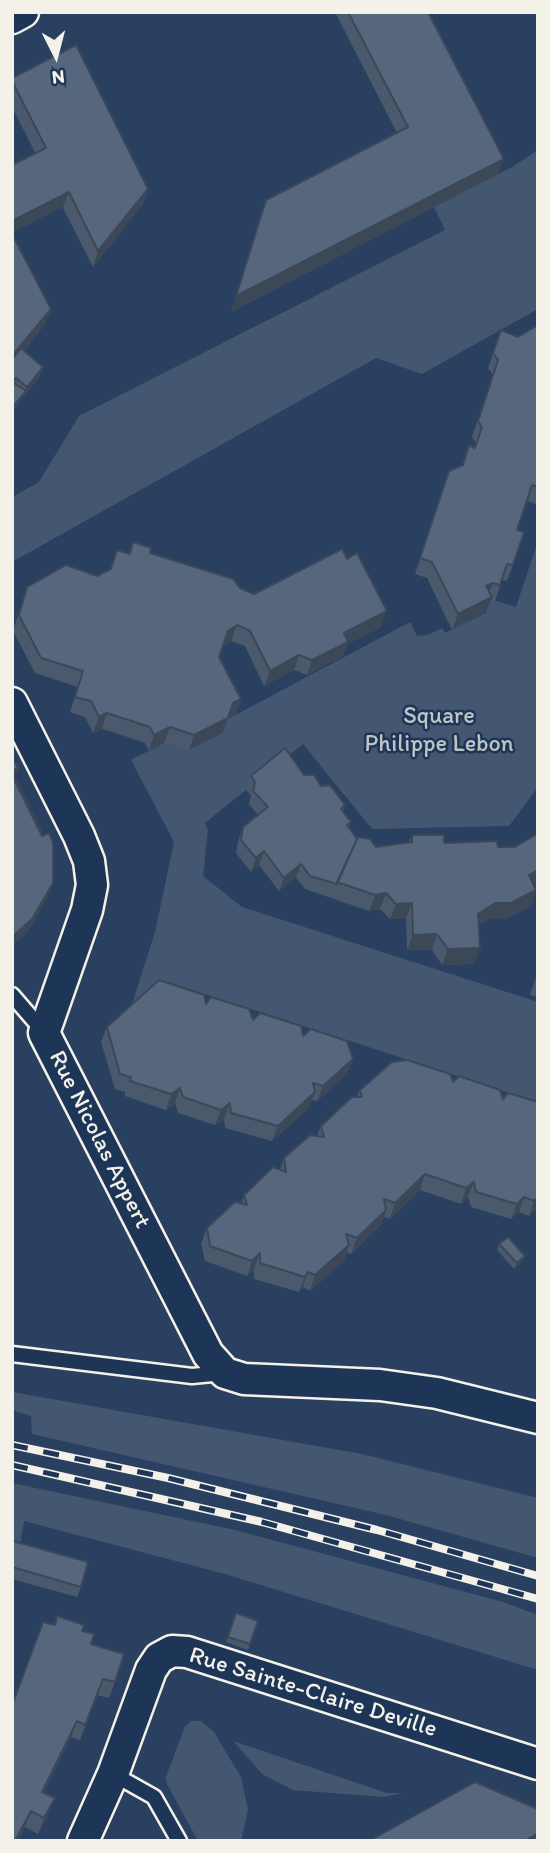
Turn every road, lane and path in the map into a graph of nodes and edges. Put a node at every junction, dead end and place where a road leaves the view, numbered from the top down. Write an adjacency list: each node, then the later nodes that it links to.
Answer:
1 (23, 12): 2 (street)
2 (12, 18)
3 (12, 703): 5 (street, Rue Nicolas Appert)
4 (12, 995): 5 (lane)
5 (44, 1033): 7 (street, Rue Nicolas Appert)
6 (12, 1354): 7 (lane)
7 (225, 1373): 8 (street)
8 (537, 1416)
9 (538, 1764): 10 (street, Rue Sainte-Claire Deville)
10 (113, 1774): 11 (street, Rue Sainte-Claire Deville); 12 (lane)
11 (83, 1841)
12 (179, 1841)

